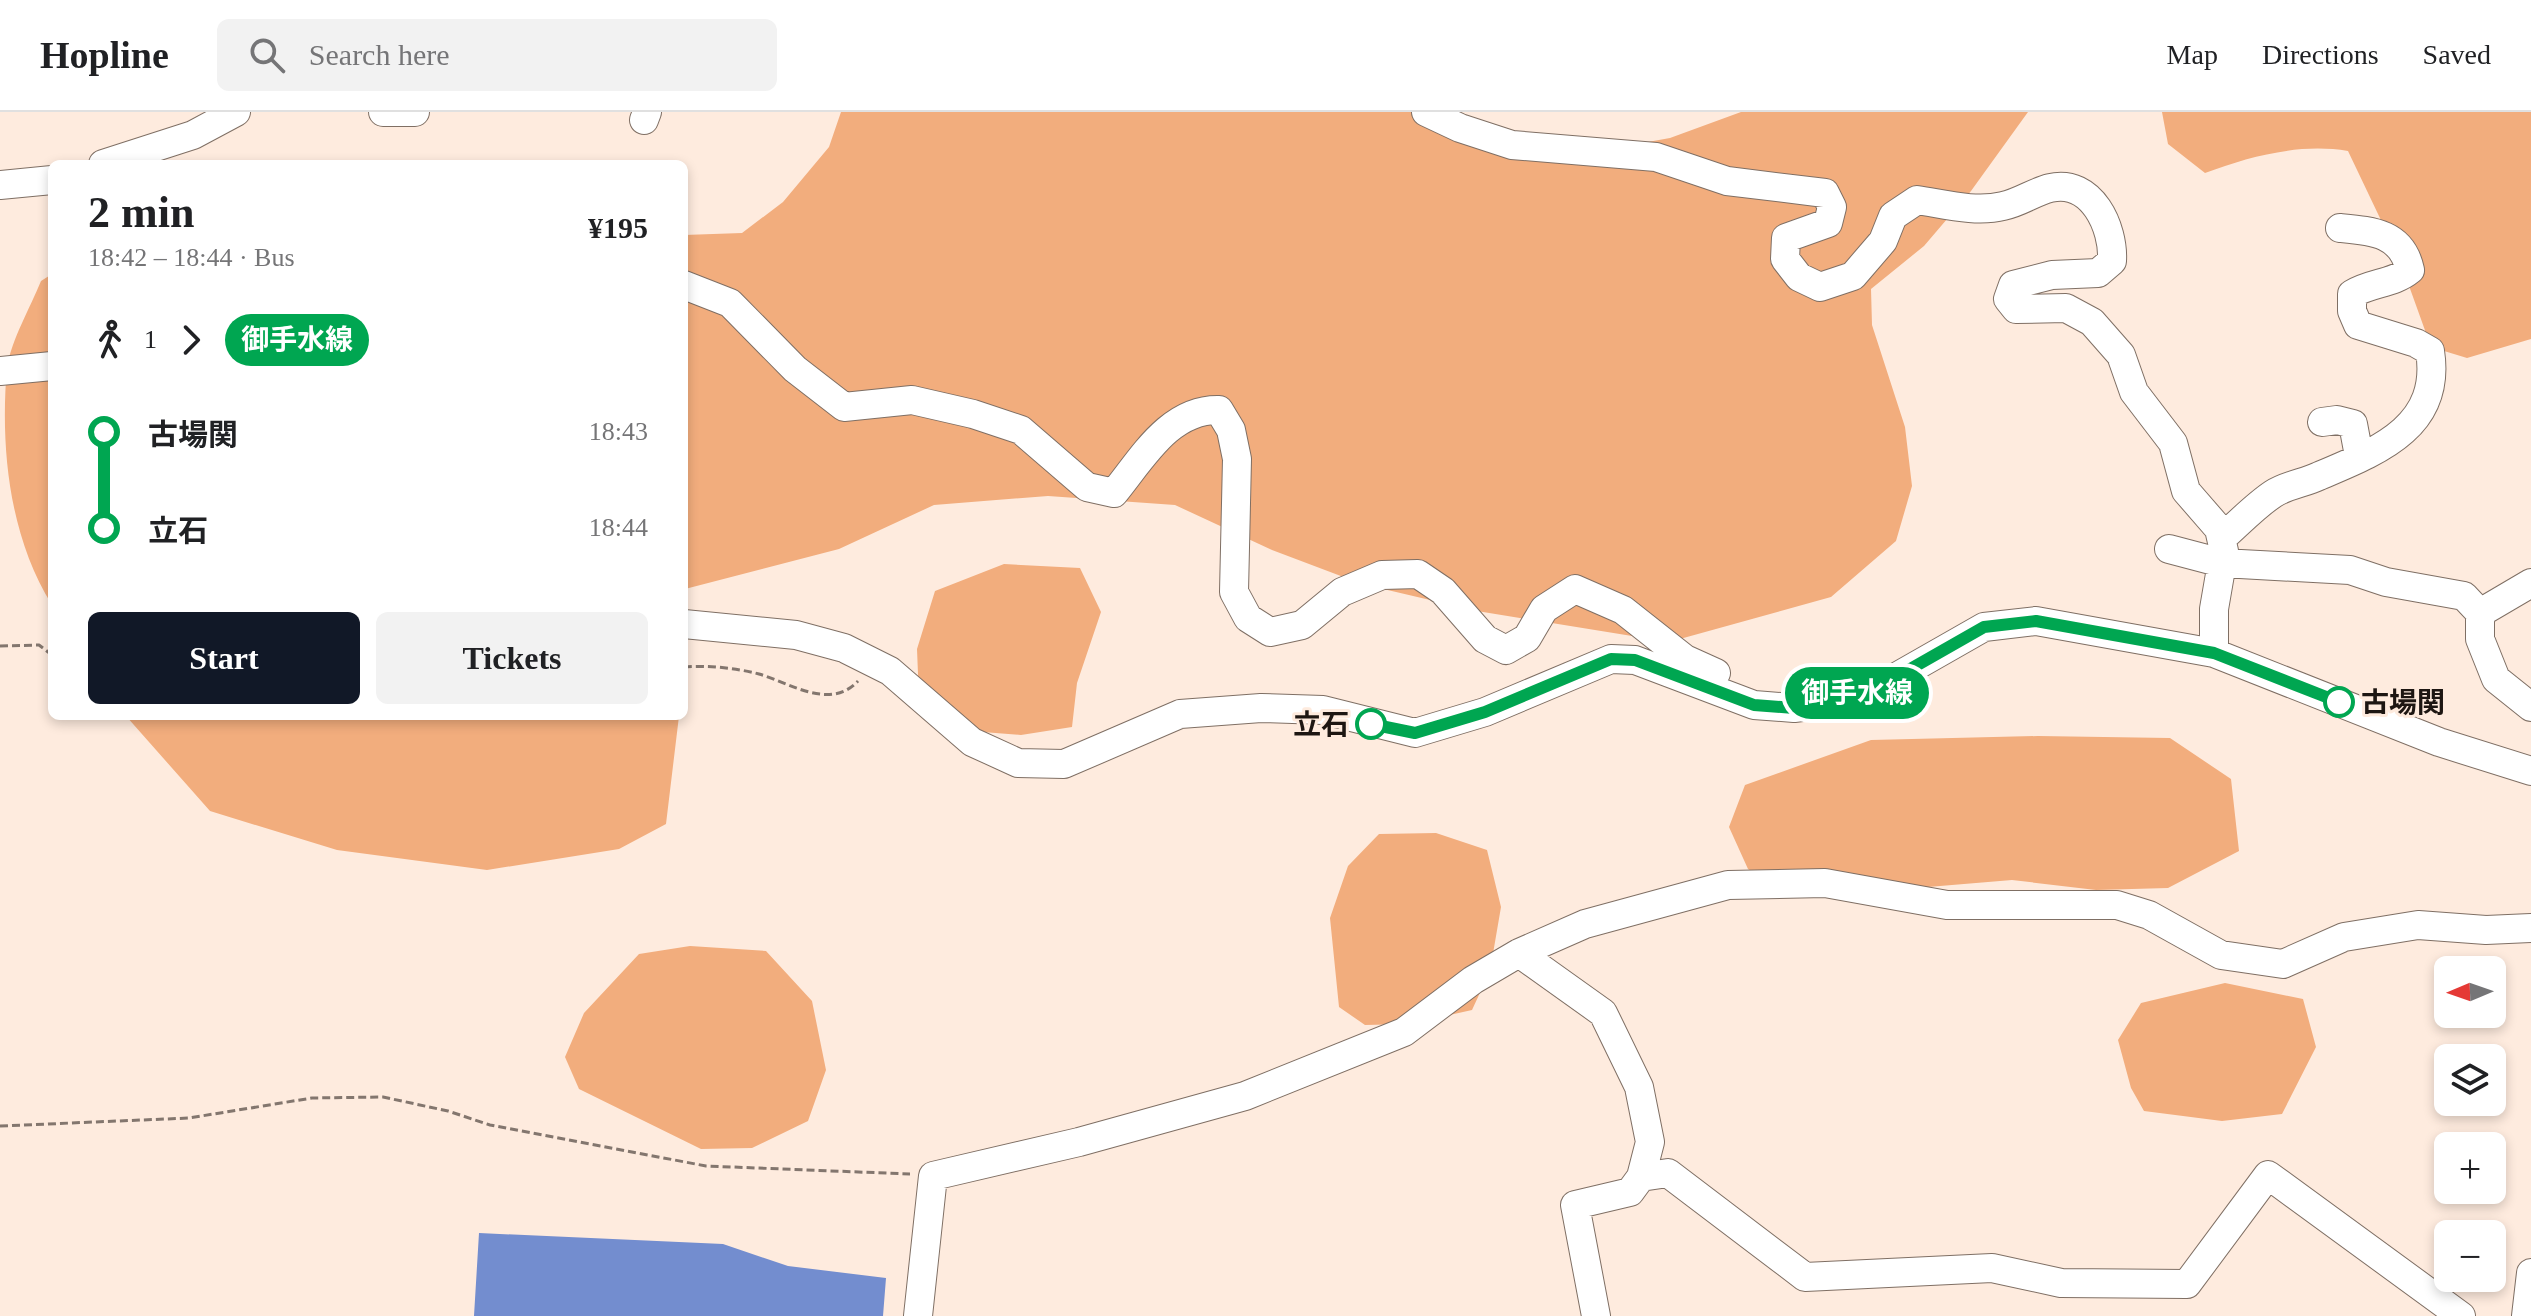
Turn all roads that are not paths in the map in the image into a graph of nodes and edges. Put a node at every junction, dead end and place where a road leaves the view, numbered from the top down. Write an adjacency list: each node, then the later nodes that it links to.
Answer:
1 (236, 112): 5 (street)
2 (383, 112): 3 (street)
3 (415, 112)
4 (1426, 112): 15 (street)
5 (115, 160)
6 (48, 184): 7 (street)
7 (0, 185)
8 (2340, 228): 13 (street)
9 (688, 287): 21 (street)
10 (48, 366): 11 (street)
11 (0, 371)
12 (2322, 422): 13 (street)
13 (2359, 456): 15 (street)
14 (2169, 549): 15 (street)
15 (2222, 551): 17 (street); 19 (street)
16 (2531, 583): 17 (street)
17 (2480, 613): 20 (street)
18 (688, 624): 21 (street)
19 (2214, 653): 21 (street); 22 (street)
20 (2531, 707)
21 (1794, 708)
22 (2531, 771)
23 (2531, 928): 24 (street)
24 (1519, 953): 25 (street); 27 (street)
25 (1641, 1177): 28 (street); 29 (street)
26 (2531, 1273): 30 (street)
27 (918, 1316)
28 (1596, 1316)
29 (2461, 1316)
30 (2526, 1316)

